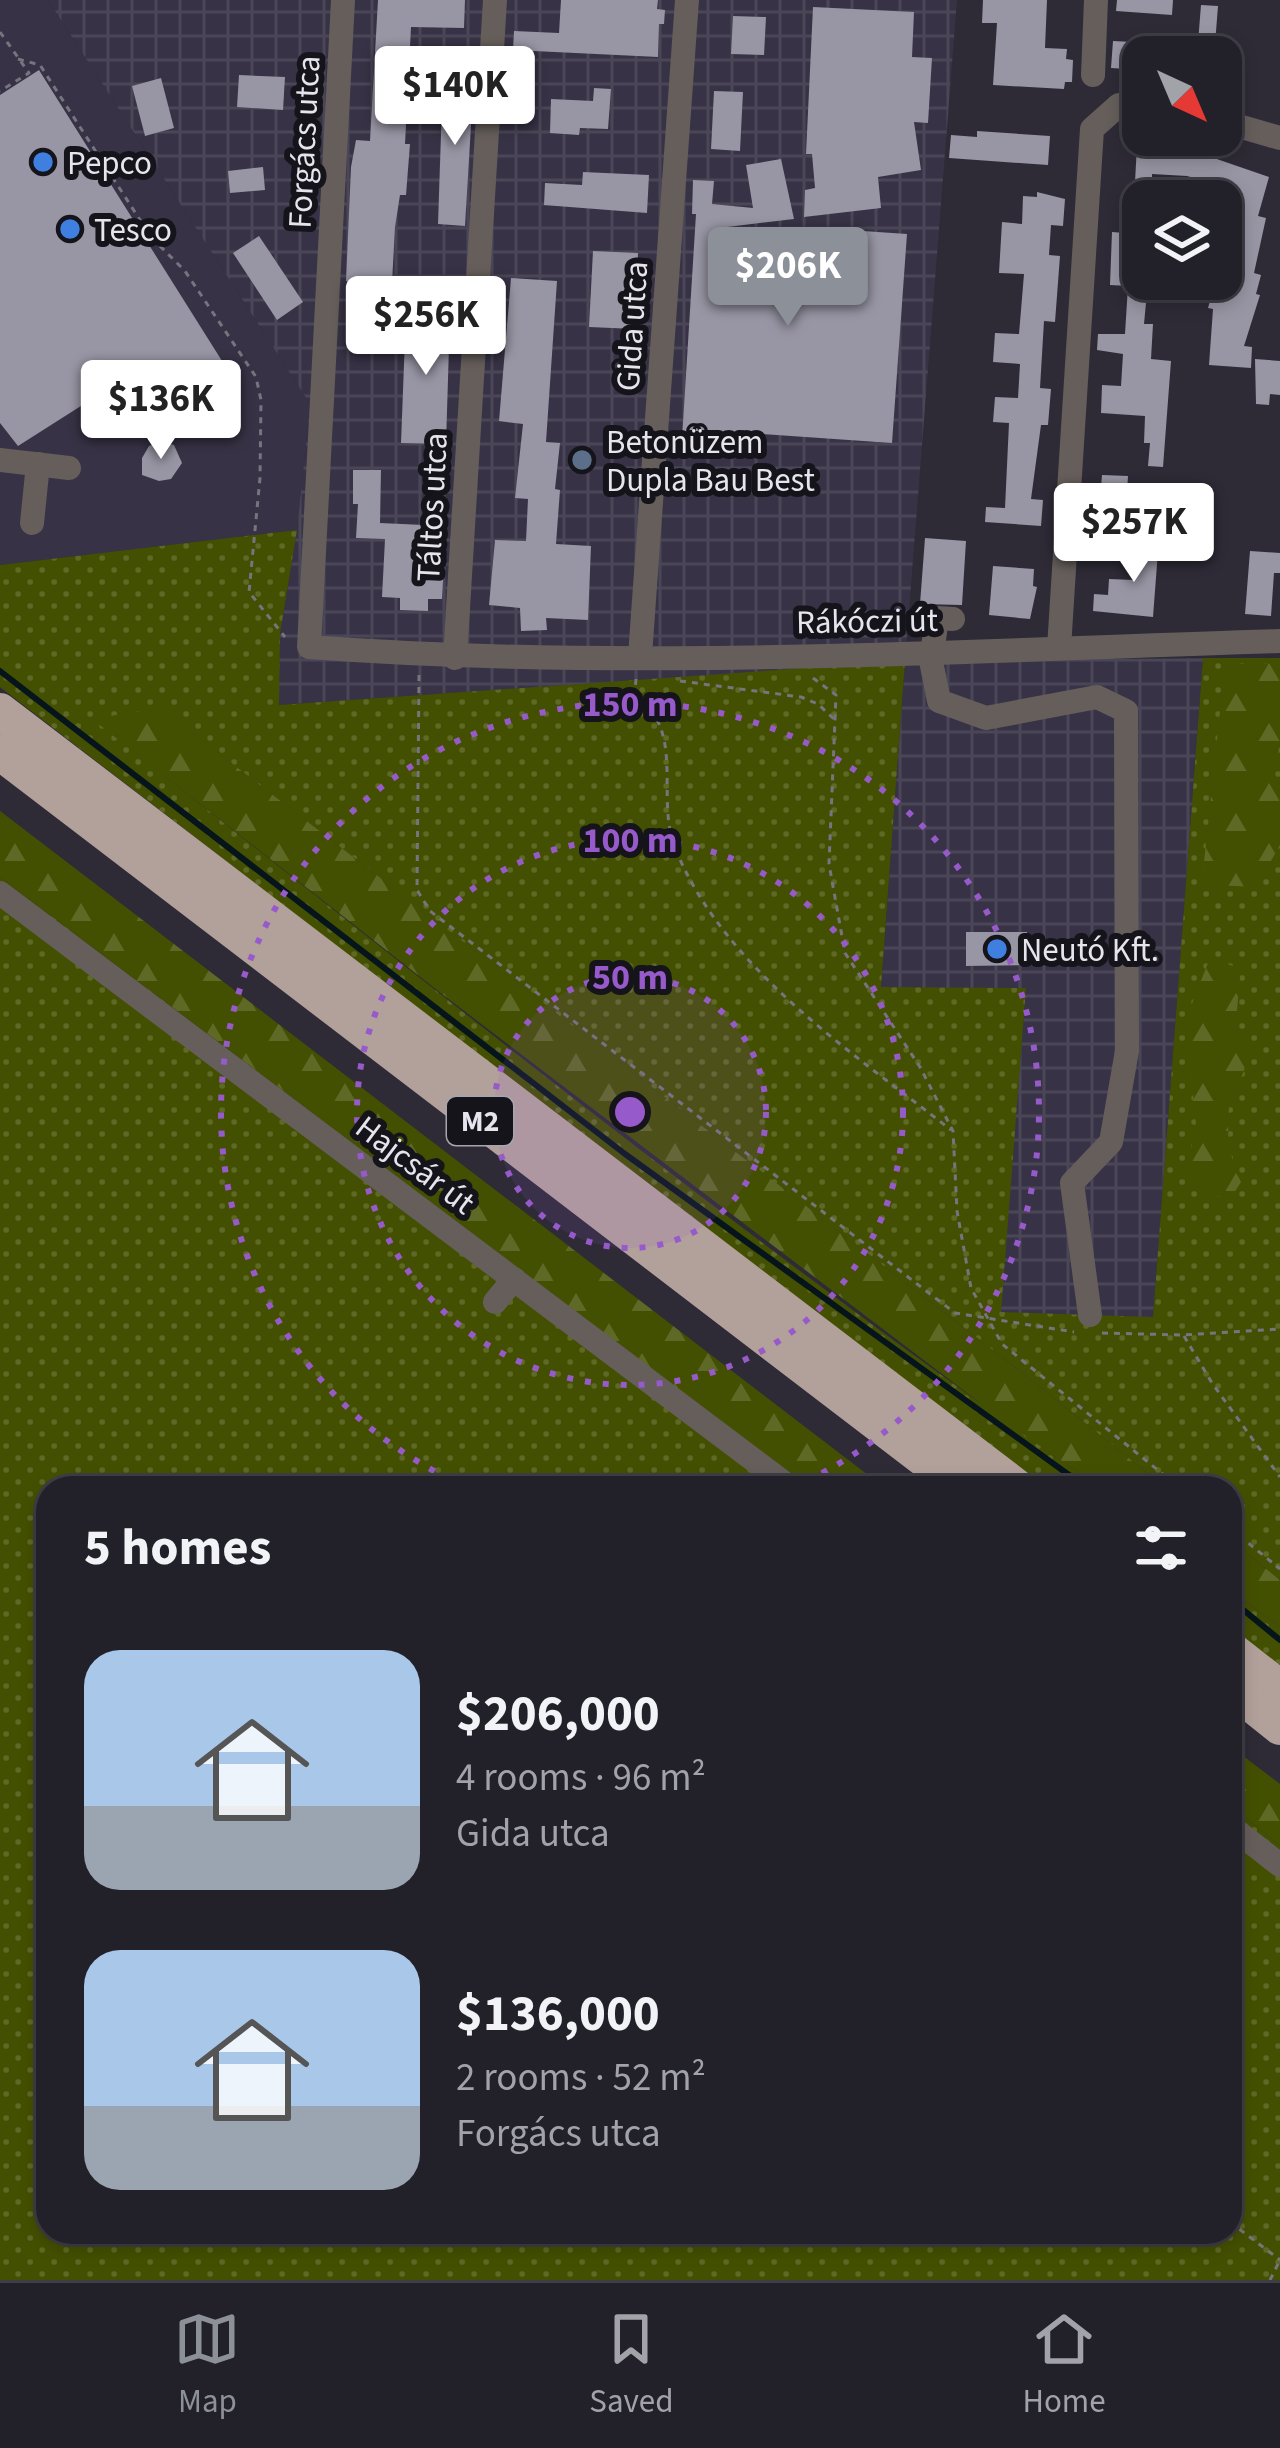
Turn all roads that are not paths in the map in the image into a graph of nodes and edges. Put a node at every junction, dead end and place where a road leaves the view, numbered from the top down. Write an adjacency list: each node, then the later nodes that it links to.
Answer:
1 (343, 0): 15 (street, Forgács utca)
2 (495, 0): 19 (street, Táltos utca)
3 (687, 0): 18 (street, Gida utca)
4 (1096, 0): 5 (street)
5 (1093, 75)
6 (1122, 105): 16 (street)
7 (1242, 127): 8 (street)
8 (1280, 138)
9 (0, 460): 10 (street)
10 (38, 464): 11 (street); 12 (street)
11 (69, 468)
12 (32, 523)
13 (953, 619): 17 (street)
14 (1280, 641): 16 (street, Rákóczi út)
15 (309, 647): 19 (street, Rákóczi út)
16 (1059, 648): 17 (street, Rákóczi út)
17 (931, 652): 18 (street, Rákóczi út); 25 (street)
18 (640, 656): 19 (street, Rákóczi út)
19 (455, 658)
20 (0, 711): 28 (highway, M2)
21 (0, 752): 27 (highway, M2)
22 (0, 893): 23 (street, Hajcsár út)
23 (514, 1280): 24 (street); 26 (street, Hajcsár út)
24 (495, 1302)
25 (1088, 1327)
26 (775, 1476)
27 (946, 1476)
28 (1002, 1476)
29 (1242, 1658): 30 (highway)
30 (1280, 1688)
31 (1242, 1697): 32 (highway)
32 (1280, 1727)
33 (1242, 1835): 34 (street)
34 (1280, 1865)

